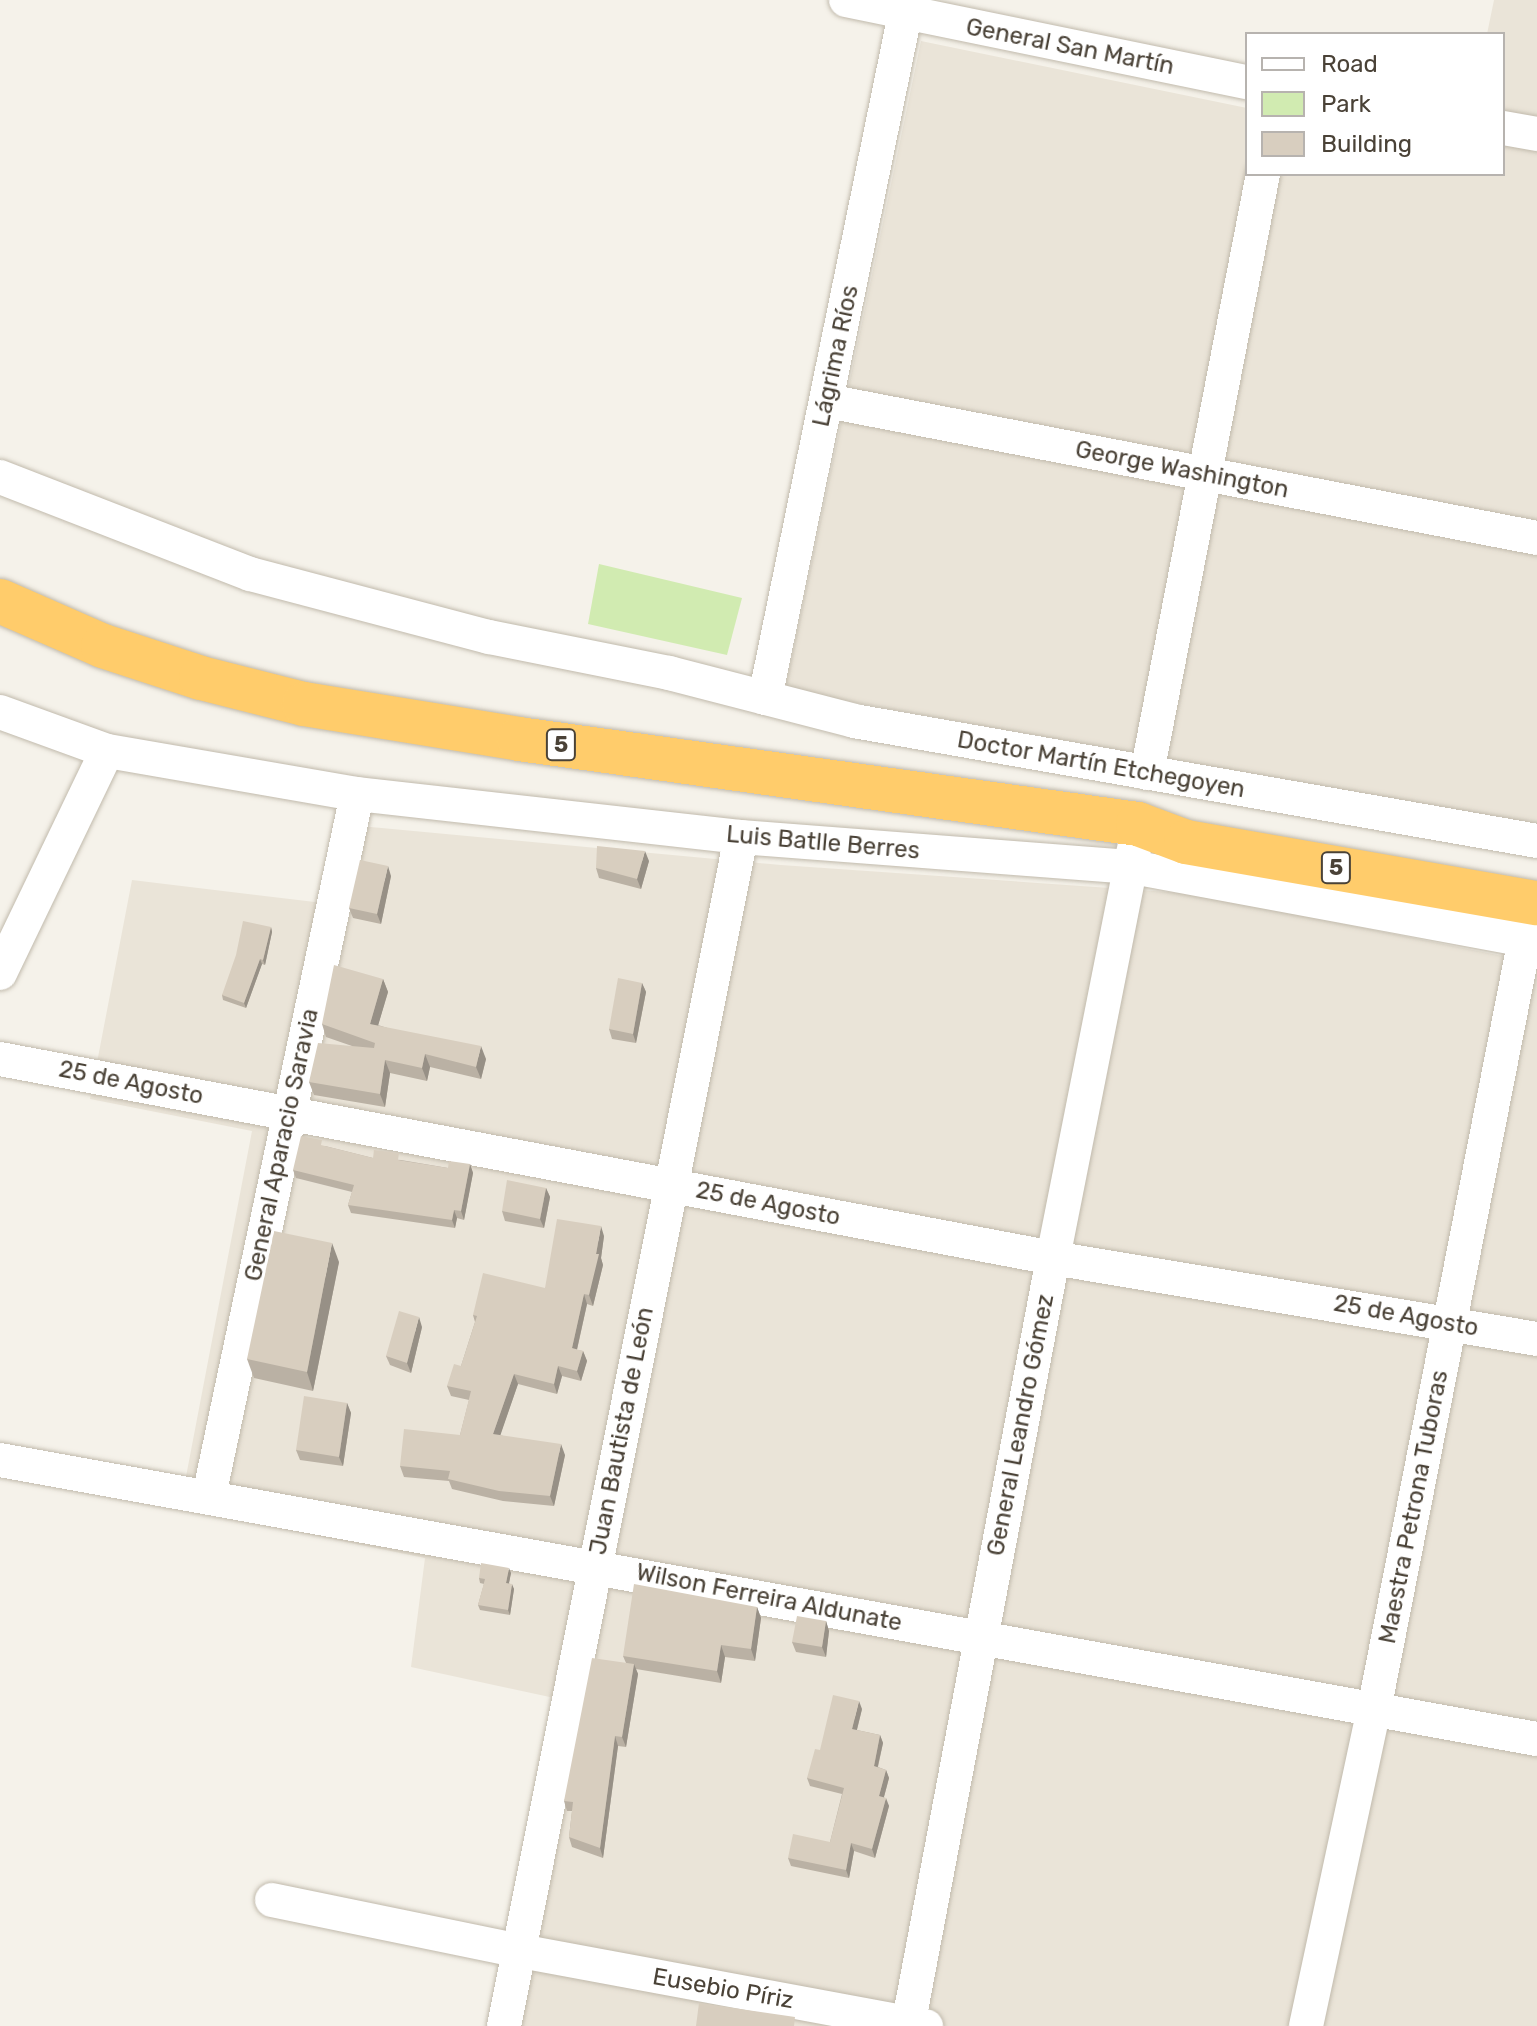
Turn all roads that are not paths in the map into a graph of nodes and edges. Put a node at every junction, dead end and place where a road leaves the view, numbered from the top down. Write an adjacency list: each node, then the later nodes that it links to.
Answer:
1 (846, 0): 2 (street, General San Martín)
2 (905, 14): 3 (street, General San Martín); 7 (street, Lágrima Ríos)
3 (1245, 82)
4 (1505, 128): 5 (street)
5 (1537, 134)
6 (1263, 176): 8 (street)
7 (827, 401): 8 (street, George Washington); 12 (street, Lágrima Ríos)
8 (1202, 474): 10 (street, George Washington); 15 (street)
9 (0, 477): 12 (street, Doctor Martín Etchegoyen)
10 (1537, 538)
11 (0, 601): 17 (highway, 5)
12 (765, 698): 15 (street, Doctor Martín Etchegoyen)
13 (0, 712): 14 (street, Luis Batlle Berres)
14 (107, 751): 16 (street, Luis Batlle Berres); 23 (street)
15 (1147, 773): 19 (street, Doctor Martín Etchegoyen)
16 (357, 794): 18 (street, Luis Batlle Berres); 25 (street, General Aparacio Saravia)
17 (1138, 824): 20 (street, General Leandro Gómez); 21 (highway, 5); 22 (highway, 5)
18 (741, 837): 20 (street, Luis Batlle Berres); 26 (street, Juan Bautista de León)
19 (1537, 841)
20 (1132, 867): 22 (street, Luis Batlle Berres); 27 (street, General Leandro Gómez)
21 (1537, 878)
22 (1533, 928): 28 (street, Maestra Petrona Tuboras)
23 (0, 973)
24 (0, 1059): 25 (street, 25 de Agosto)
25 (288, 1113): 26 (street, 25 de Agosto); 31 (street, General Aparacio Saravia)
26 (672, 1186): 27 (street, 25 de Agosto); 32 (street, Juan Bautista de León)
27 (1053, 1258): 28 (street, 25 de Agosto); 33 (street, General Leandro Gómez)
28 (1450, 1323): 29 (street, 25 de Agosto); 34 (street, Maestra Petrona Tuboras)
29 (1537, 1339)
30 (0, 1460): 31 (street, Wilson Ferreira Aldunate)
31 (209, 1496): 32 (street, Wilson Ferreira Aldunate)
32 (595, 1565): 33 (street, Wilson Ferreira Aldunate); 37 (street, Juan Bautista de León)
33 (981, 1639): 34 (street, Wilson Ferreira Aldunate); 38 (street, General Leandro Gómez)
34 (1374, 1710): 35 (street, Wilson Ferreira Aldunate); 40 (street, Maestra Petrona Tuboras)
35 (1537, 1739)
36 (272, 1900): 37 (street, Eusebio Píriz)
37 (520, 1951): 38 (street, Eusebio Píriz); 39 (street, Juan Bautista de León)
38 (914, 2025)
39 (504, 2026)
40 (1306, 2026)

